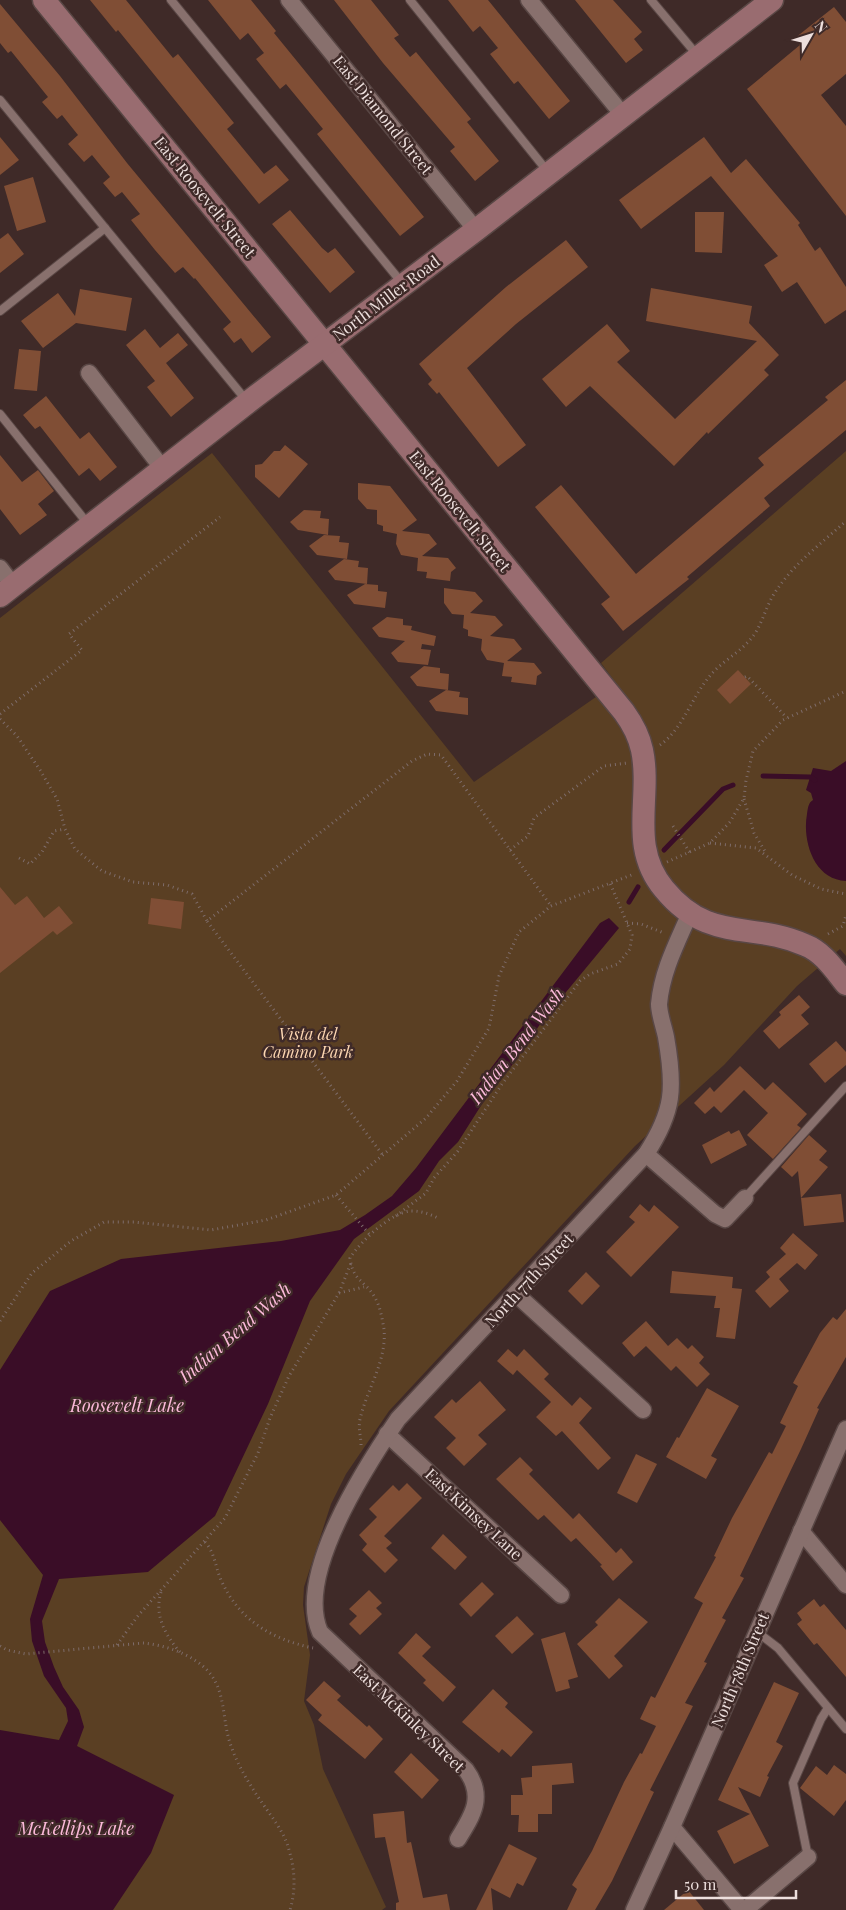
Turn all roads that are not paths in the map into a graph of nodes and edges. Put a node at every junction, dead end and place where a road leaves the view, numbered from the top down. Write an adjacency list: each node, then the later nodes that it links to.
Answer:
1 (44, 0): 16 (street, East Roosevelt Street)
2 (171, 0): 14 (lane)
3 (289, 0): 13 (street, East Diamond Street)
4 (410, 0): 11 (lane)
5 (529, 0): 10 (street)
6 (652, 0): 8 (lane)
7 (771, 0): 8 (street, North Miller Road)
8 (698, 57): 10 (street, North Miller Road)
9 (0, 100): 12 (lane)
10 (623, 115): 11 (street, North Miller Road)
11 (549, 173): 13 (street, North Miller Road)
12 (105, 228): 15 (lane); 18 (lane)
13 (476, 230): 14 (street, North Miller Road)
14 (404, 284): 16 (street, North Miller Road)
15 (0, 311)
16 (324, 344): 18 (street, North Miller Road); 23 (street, East Roosevelt Street)
17 (89, 373): 20 (street)
18 (248, 402): 20 (street, North Miller Road)
19 (0, 414): 21 (lane)
20 (163, 469): 21 (street, North Miller Road)
21 (90, 526): 22 (street, North Miller Road)
22 (4, 583)
23 (690, 913): 24 (street, East Roosevelt Street); 26 (street, North 77th Street)
24 (846, 984)
25 (846, 1086): 27 (lane)
26 (646, 1154): 27 (street); 28 (street, North 77th Street)
27 (745, 1198)
28 (516, 1294): 29 (street); 31 (street, North 77th Street)
29 (642, 1410)
30 (845, 1433): 32 (street, North 78th Street)
31 (388, 1434): 34 (street, East Kimsey Lane); 36 (street, North 77th Street)
32 (801, 1531): 33 (street); 35 (street, North 78th Street)
33 (846, 1585)
34 (561, 1595)
35 (756, 1632): 37 (lane); 39 (street, North 78th Street)
36 (319, 1640): 40 (street, East McKinley Street)
37 (828, 1708): 38 (lane); 41 (lane)
38 (846, 1730)
39 (672, 1826): 42 (street, North 78th Street); 43 (street)
40 (458, 1839)
41 (808, 1857): 43 (street)
42 (634, 1910)
43 (743, 1910)

